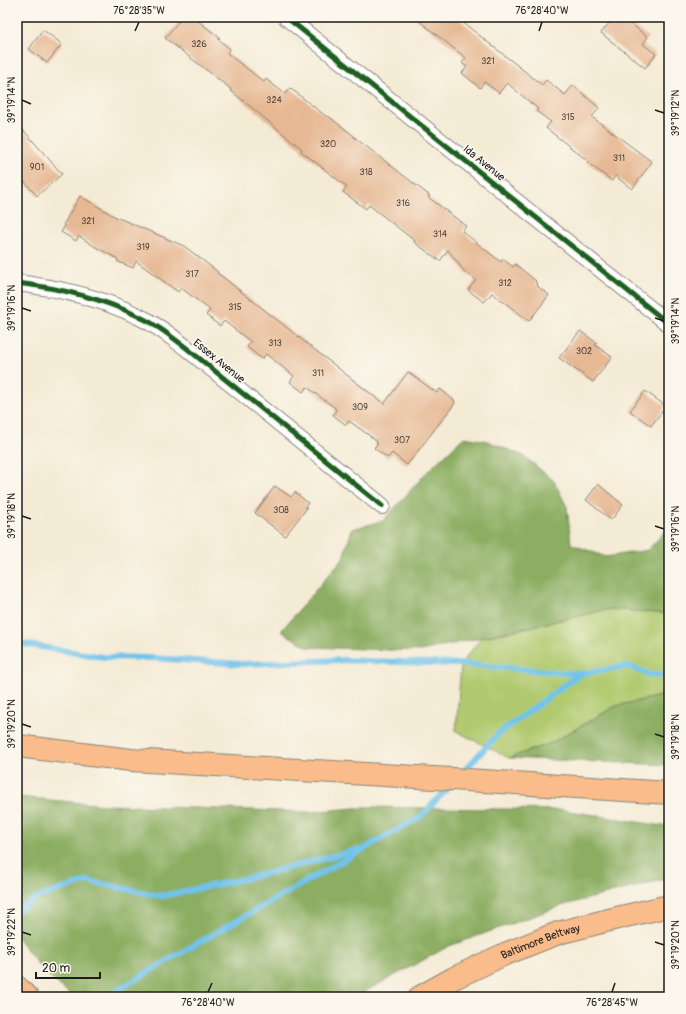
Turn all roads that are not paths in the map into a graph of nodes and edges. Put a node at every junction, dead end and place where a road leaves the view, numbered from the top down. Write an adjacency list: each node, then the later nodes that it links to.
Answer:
1 (286, 17): 3 (street, Ida Avenue)
2 (17, 283): 4 (street, Essex Avenue)
3 (669, 324)
4 (382, 506)
5 (17, 746): 6 (highway)
6 (669, 794)
7 (669, 906): 10 (highway, Baltimore Beltway)
8 (17, 987): 9 (highway)
9 (27, 997)
10 (420, 997)

